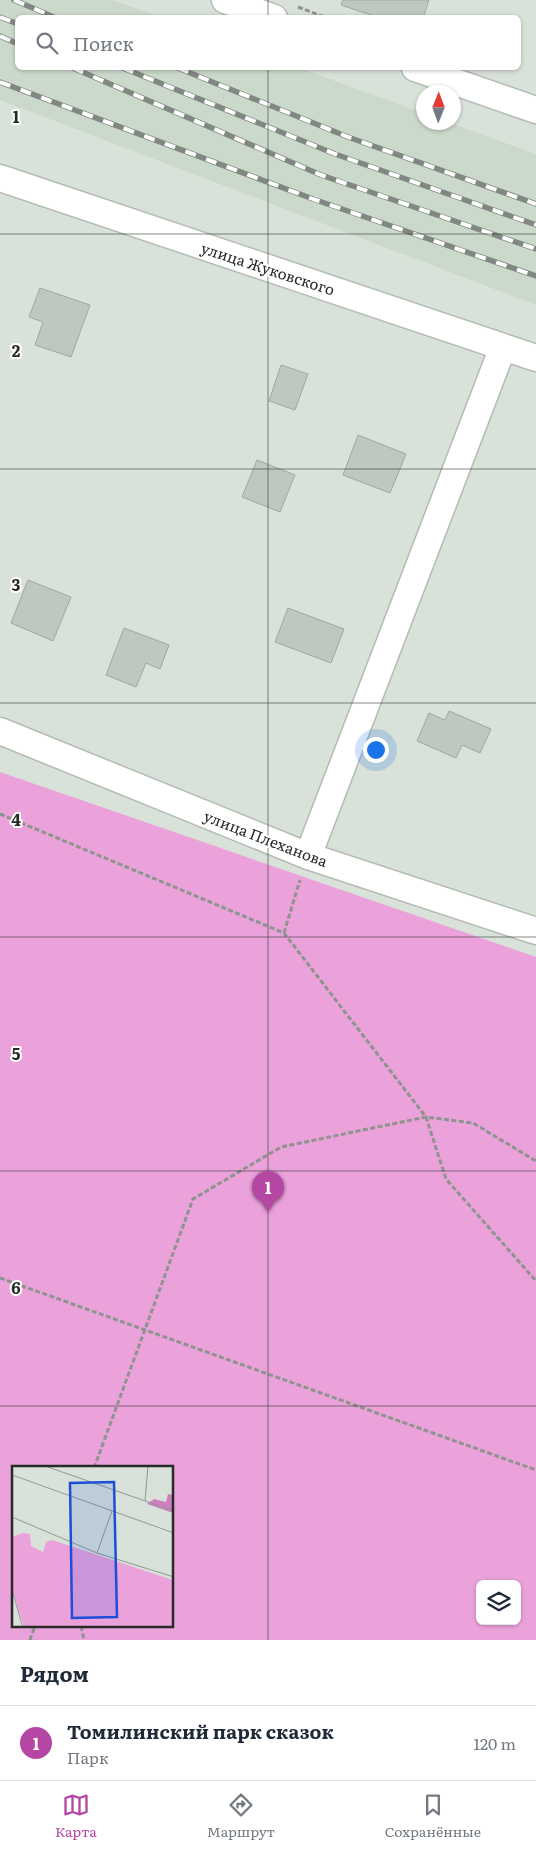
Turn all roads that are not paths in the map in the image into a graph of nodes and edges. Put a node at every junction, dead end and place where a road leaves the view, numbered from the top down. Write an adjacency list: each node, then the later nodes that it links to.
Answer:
1 (225, 0): 2 (street)
2 (284, 12)
3 (421, 70): 4 (street)
4 (536, 110)
5 (0, 178): 6 (street, улица Жуковского)
6 (503, 347): 7 (street, улица Жуковского); 9 (street)
7 (536, 358)
8 (0, 731): 9 (street, улица Плеханова)
9 (308, 856): 10 (street, улица Плеханова)
10 (536, 931)

